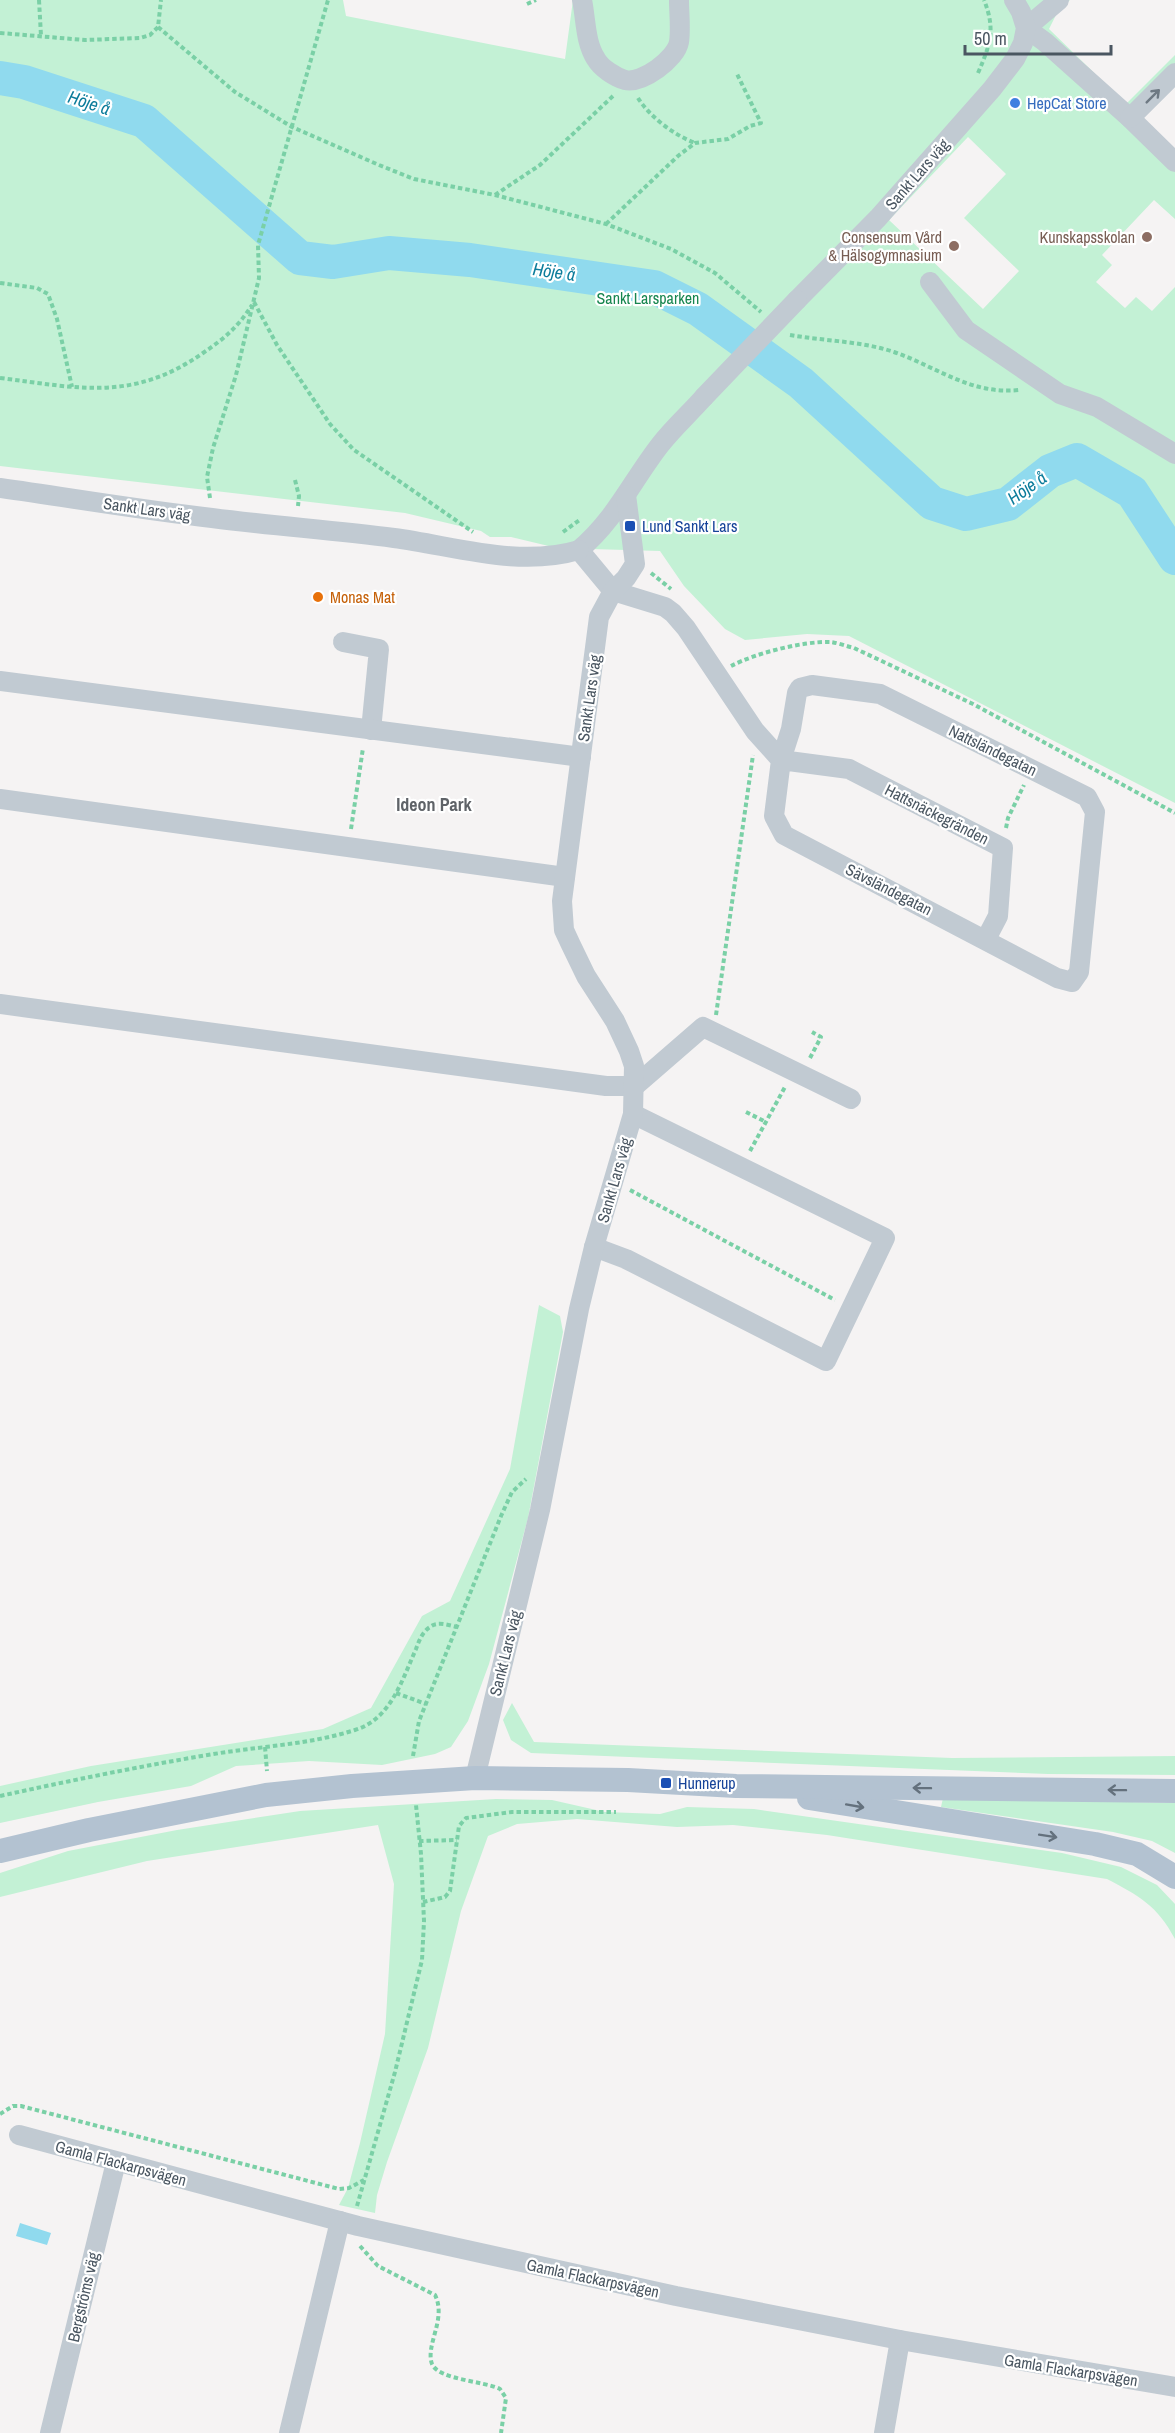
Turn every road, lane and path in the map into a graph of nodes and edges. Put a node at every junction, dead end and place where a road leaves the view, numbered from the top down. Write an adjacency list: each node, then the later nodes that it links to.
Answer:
1 (39, 0): 13 (path)
2 (161, 0): 10 (path)
3 (328, 0): 18 (path)
4 (536, 0): 9 (path)
5 (582, 0): 16 (street)
6 (679, 0): 16 (street)
7 (1014, 0): 11 (street)
8 (1059, 0): 11 (street)
9 (527, 4)
10 (158, 27): 13 (path); 18 (path)
11 (1026, 28): 17 (street); 34 (street, Sankt Lars väg, bridge)
12 (0, 33): 13 (path)
13 (41, 36)
14 (1175, 73): 17 (street, one-way to 14)
15 (737, 74): 19 (path)
16 (627, 81): 19 (path); 21 (path)
17 (1130, 118): 20 (street)
18 (292, 127): 21 (path); 25 (path)
19 (695, 143): 22 (path)
20 (1175, 162)
21 (495, 195): 22 (path)
22 (606, 224): 26 (path)
23 (930, 282): 29 (street)
24 (0, 283): 30 (path)
25 (254, 302): 30 (path); 35 (path); 37 (path)
26 (762, 313)
27 (787, 334): 29 (path)
28 (0, 378): 30 (path)
29 (1041, 381): 31 (street)
30 (72, 387)
31 (1175, 454)
32 (295, 480): 36 (path)
33 (0, 488): 38 (street, Sankt Lars väg)
34 (626, 495): 38 (street, Sankt Lars väg); 39 (street, Sankt Lars väg)
35 (210, 502)
36 (298, 506)
37 (478, 535)
38 (579, 550): 39 (street)
39 (613, 591): 44 (street); 45 (street, Sankt Lars väg)
40 (343, 642): 43 (street)
41 (734, 676): 49 (path)
42 (0, 681): 43 (street)
43 (368, 729): 45 (street); 50 (path)
44 (761, 737): 46 (street); 56 (path)
45 (581, 757): 52 (street, Sankt Lars väg)
46 (781, 760): 47 (street, Nattsländegatan); 51 (street, Hattsnäckegränden); 53 (street, Sävsländegatan)
47 (1031, 769): 51 (path); 54 (street, Nattsländegatan)
48 (0, 799): 50 (street)
49 (1175, 813)
50 (349, 846): 52 (street)
51 (1003, 848): 53 (street, Hattsnäckegränden)
52 (565, 877): 59 (street, Sankt Lars väg)
53 (986, 939): 54 (street, Sävsländegatan)
54 (1079, 972)
55 (0, 1004): 59 (street)
56 (704, 1027): 58 (street); 59 (street)
57 (812, 1032): 58 (path)
58 (797, 1073): 60 (street); 63 (path)
59 (635, 1086): 62 (street, Sankt Lars väg)
60 (852, 1099)
61 (746, 1112): 63 (path)
62 (633, 1114): 64 (street); 65 (street, Sankt Lars väg)
63 (766, 1122): 64 (path)
64 (741, 1168): 67 (street)
65 (614, 1182): 66 (street, Sankt Lars väg); 67 (path)
66 (594, 1247): 67 (street); 75 (street, Sankt Lars väg)
67 (851, 1308)
68 (527, 1478): 69 (path)
69 (457, 1627): 70 (path); 71 (path)
70 (396, 1693): 71 (path); 72 (path)
71 (426, 1704): 73 (path)
72 (266, 1747): 74 (path); 78 (path)
73 (413, 1756)
74 (267, 1771)
75 (475, 1778): 76 (main road); 83 (main road)
76 (735, 1786): 77 (main road, one-way to 76); 84 (main road, one-way to 84)
77 (1175, 1791)
78 (0, 1796)
79 (416, 1805): 82 (path)
80 (616, 1812): 81 (path)
81 (457, 1840): 82 (path); 85 (path)
82 (419, 1841): 85 (path)
83 (0, 1851)
84 (1175, 1877)
85 (423, 1902): 89 (path)
86 (0, 2114): 89 (path)
87 (19, 2135): 88 (street, Gamla Flackarpsvägen)
88 (116, 2162): 90 (street, Gamla Flackarpsvägen); 93 (street, Bergströms väg)
89 (367, 2174): 90 (path)
90 (350, 2224): 91 (street, Gamla Flackarpsvägen); 94 (street); 95 (path)
91 (900, 2340): 92 (street, Gamla Flackarpsvägen); 96 (street)
92 (1175, 2387)
93 (50, 2433)
94 (289, 2433)
95 (501, 2433)
96 (884, 2433)

